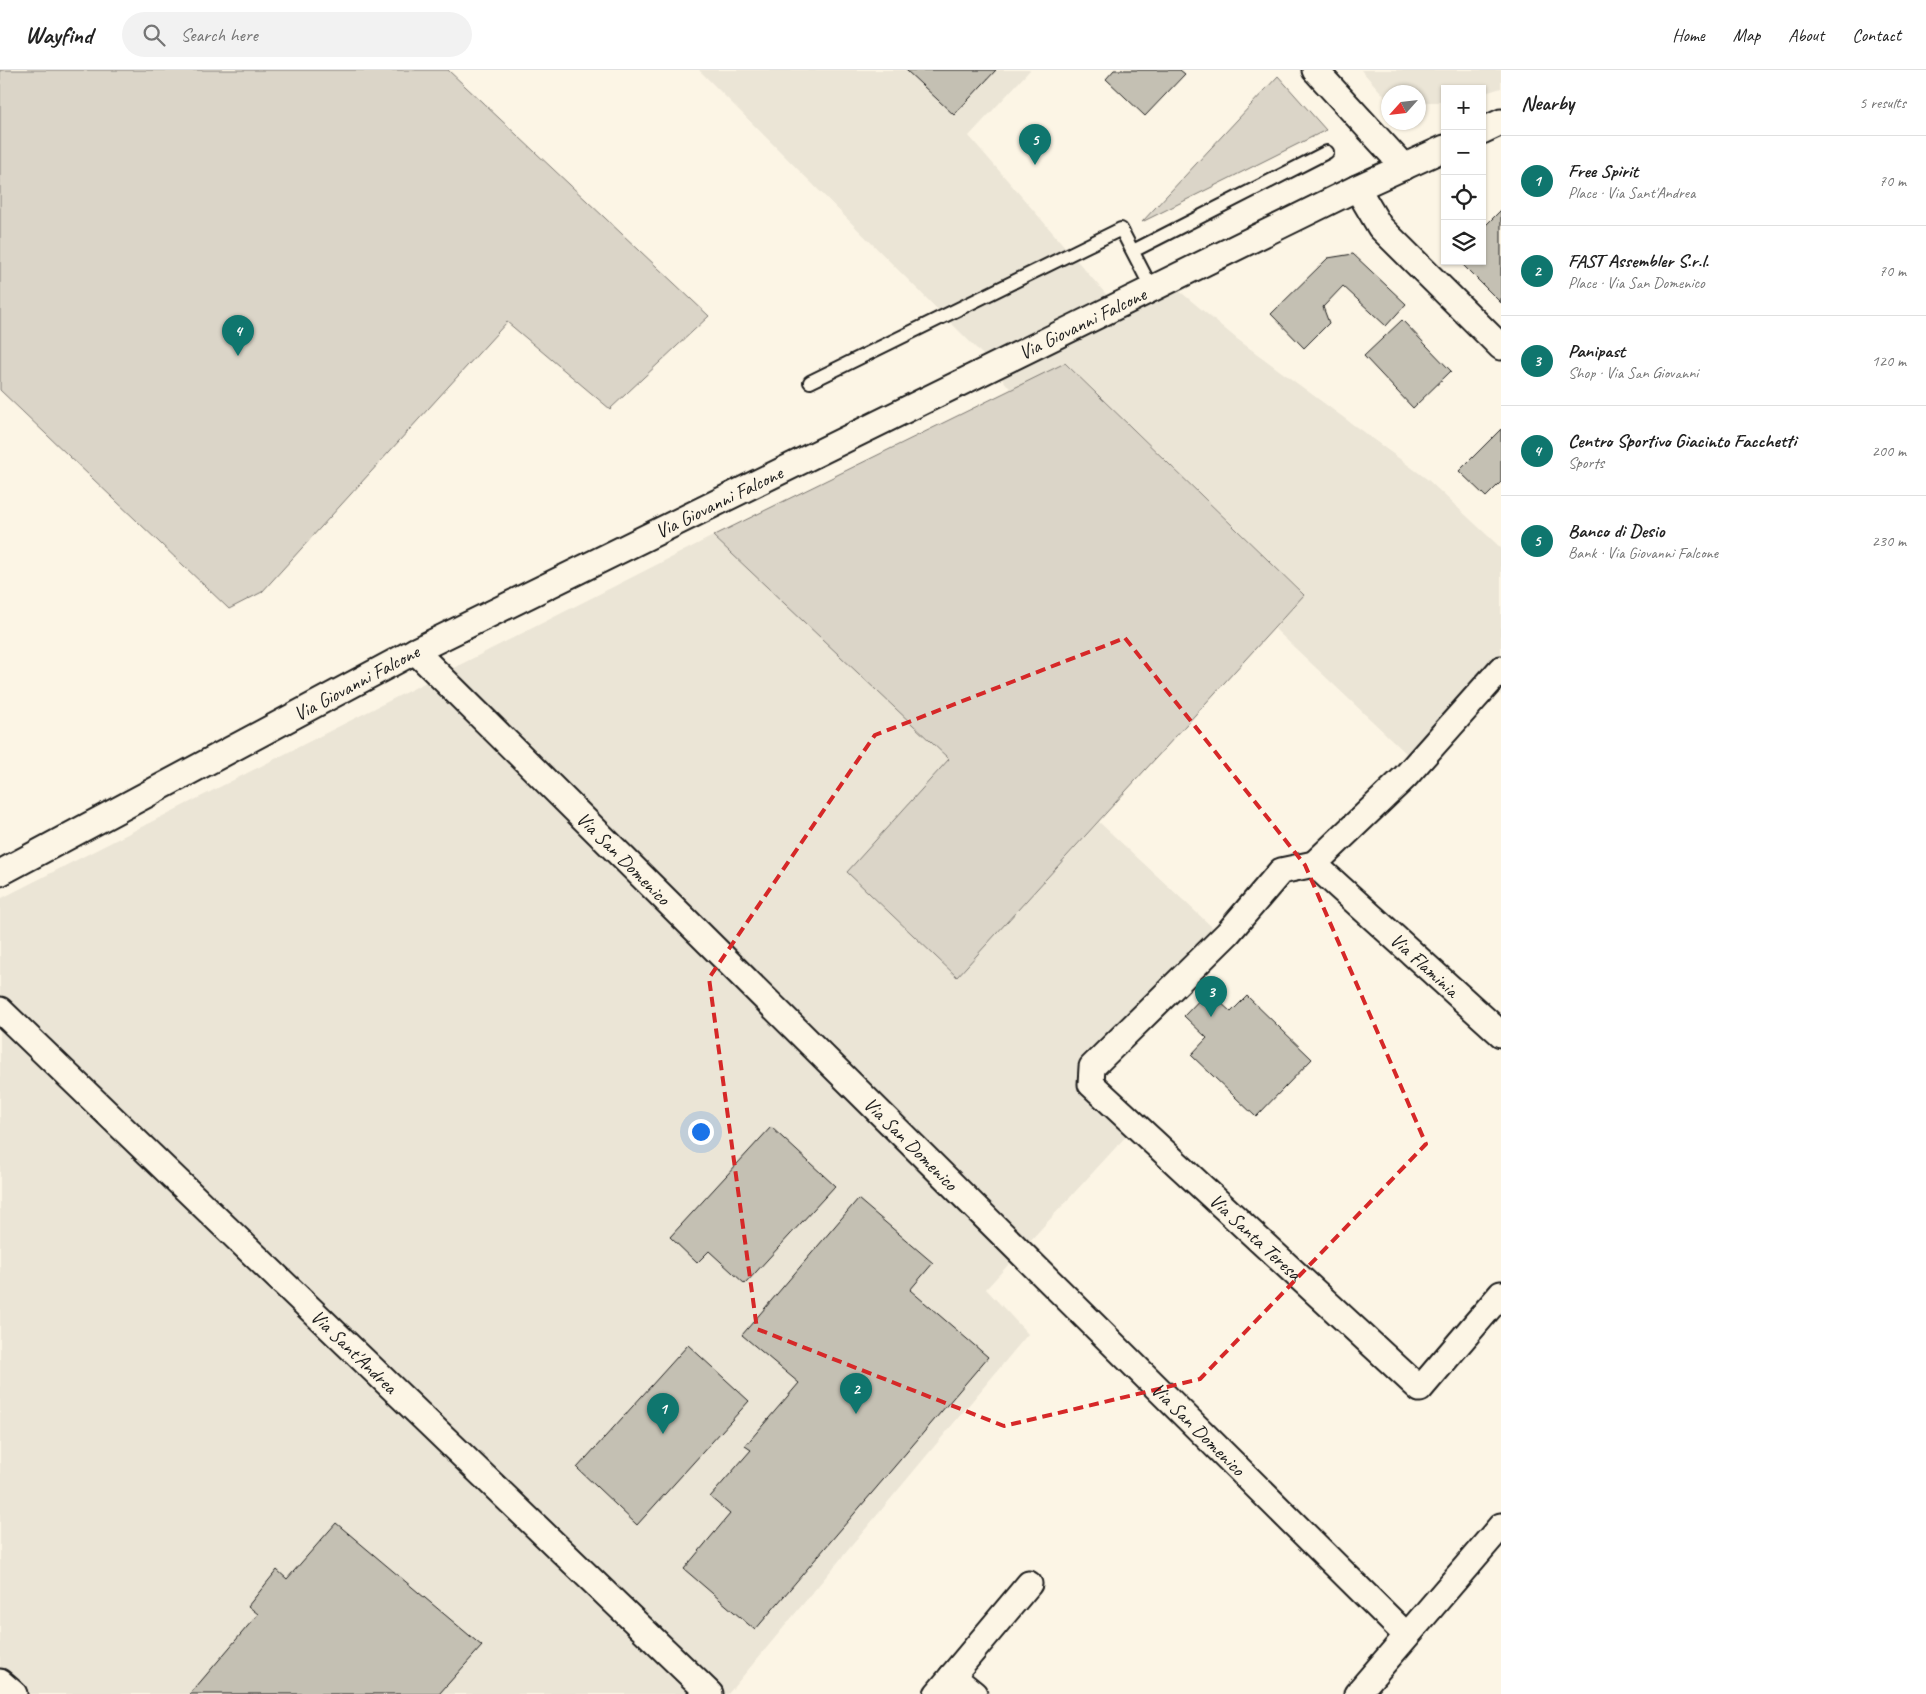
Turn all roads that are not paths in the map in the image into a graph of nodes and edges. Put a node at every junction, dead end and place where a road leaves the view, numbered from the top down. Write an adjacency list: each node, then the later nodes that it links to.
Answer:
1 (1315, 70): 6 (street)
2 (1501, 122): 3 (street)
3 (1484, 130)
4 (1441, 150): 6 (street, Via Giovanni Falcone)
5 (1327, 152): 8 (lane)
6 (1404, 167): 7 (street, Via Giovanni Falcone)
7 (1358, 188): 9 (street, Via Giovanni Falcone); 10 (street)
8 (1133, 251): 9 (lane); 11 (lane)
9 (1152, 289): 12 (street, Via Giovanni Falcone)
10 (1501, 347)
11 (810, 382)
12 (415, 651): 15 (street, Via Giovanni Falcone); 21 (street, Via San Domenico)
13 (1501, 669): 14 (street)
14 (1314, 864): 17 (street, Via Flaminia); 18 (street, Via Santa Teresa)
15 (0, 873)
16 (0, 1010): 25 (street, Via Sant'Andrea)
17 (1501, 1034)
18 (1501, 1294)
19 (1501, 1526): 21 (street)
20 (1029, 1584): 23 (street)
21 (1406, 1635): 27 (street)
22 (0, 1682): 24 (street)
23 (945, 1685): 26 (street)
24 (14, 1694)
25 (710, 1694)
26 (974, 1694)
27 (1356, 1694)

